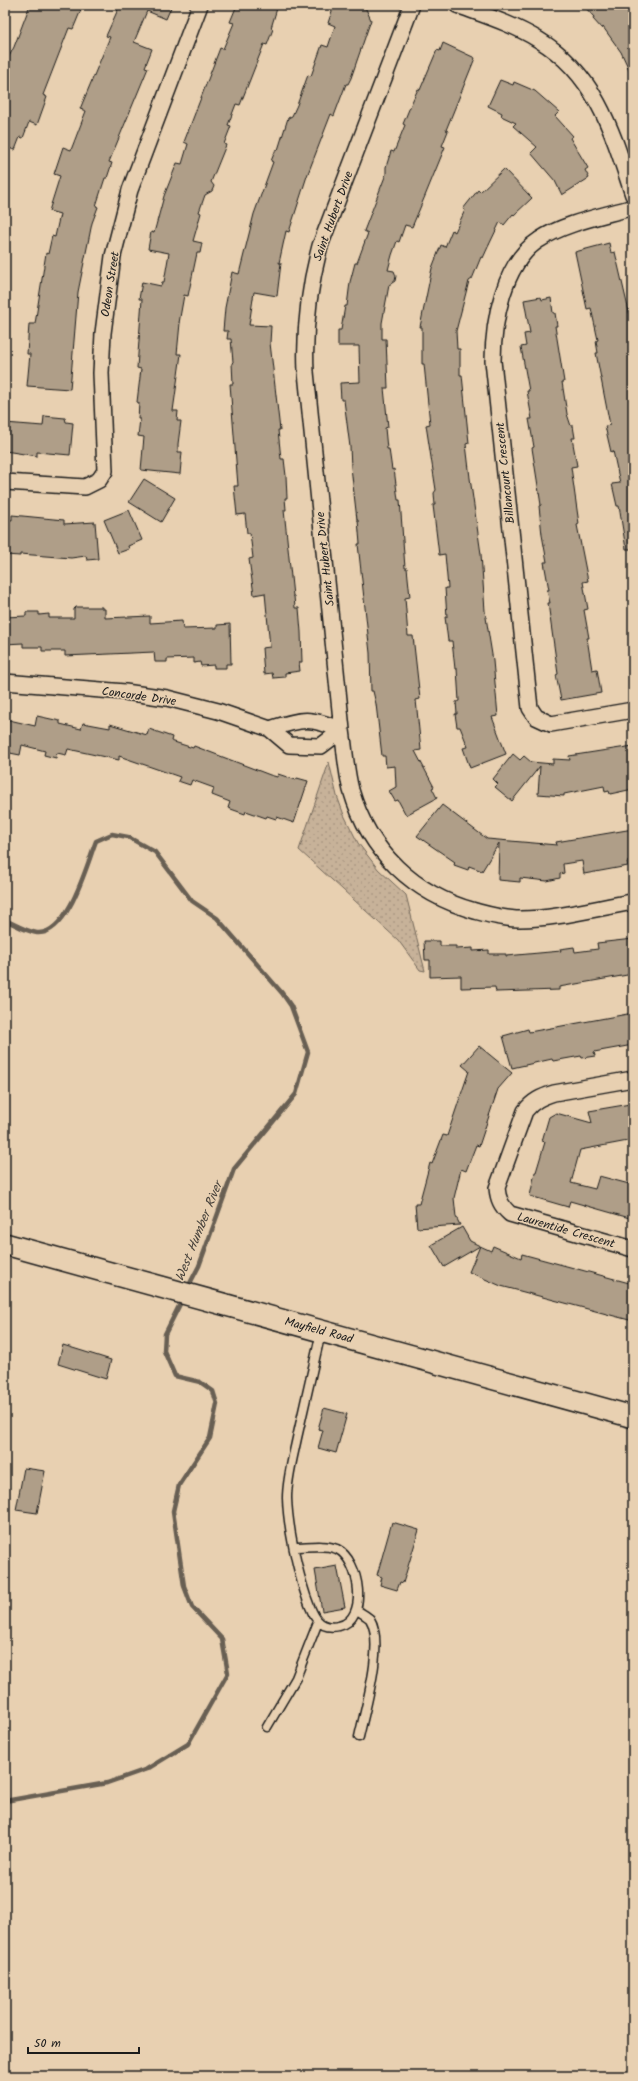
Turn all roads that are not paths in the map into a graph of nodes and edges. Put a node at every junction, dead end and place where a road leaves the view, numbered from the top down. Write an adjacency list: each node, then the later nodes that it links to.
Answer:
1 (200, 5): 6 (street, Odeon Street)
2 (412, 5): 10 (street, Saint Hubert Drive)
3 (457, 5): 4 (street)
4 (633, 195)
5 (633, 207): 8 (street, Billancourt Crescent)
6 (5, 482)
7 (5, 682): 9 (street, Concorde Drive)
8 (633, 710)
9 (270, 729): 10 (street); 10 (street, Concorde Drive)
10 (342, 730): 11 (street, Saint Hubert Drive)
11 (633, 902)
12 (633, 1079): 14 (street, Laurentide Crescent)
13 (5, 1244): 15 (main road, Mayfield Road)
14 (633, 1249)
15 (322, 1331): 16 (main road, Mayfield Road); 17 (lane)
16 (633, 1417)
17 (295, 1547): 18 (lane); 19 (lane)
18 (357, 1610): 19 (lane); 21 (lane)
19 (318, 1622): 20 (lane)
20 (267, 1727)
21 (359, 1737)

